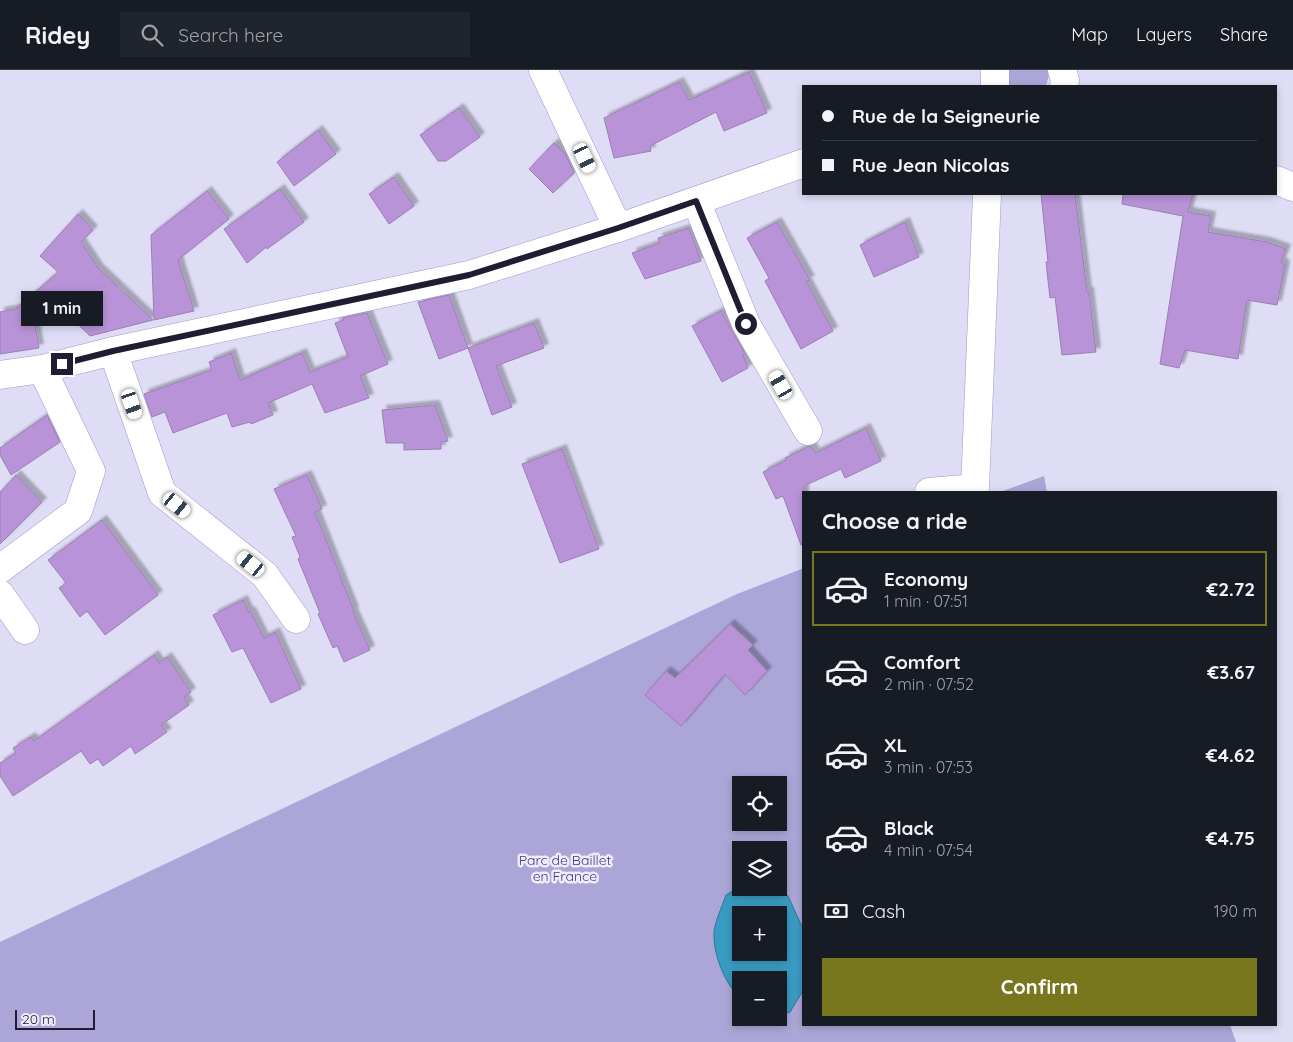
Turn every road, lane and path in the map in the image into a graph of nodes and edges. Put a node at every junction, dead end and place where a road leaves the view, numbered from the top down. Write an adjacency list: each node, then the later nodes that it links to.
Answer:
1 (543, 70): 11 (street)
2 (995, 70): 4 (street)
3 (1062, 70): 5 (street)
4 (995, 85)
5 (1064, 85)
6 (802, 164): 10 (street)
7 (1277, 180): 8 (street)
8 (1293, 187)
9 (986, 195): 16 (street)
10 (696, 201): 11 (street); 15 (street)
11 (618, 228): 12 (street)
12 (113, 351): 13 (street); 19 (street)
13 (42, 369): 14 (street); 17 (street)
14 (0, 375)
15 (808, 431)
16 (940, 491)
17 (0, 568)
18 (0, 594): 20 (street)
19 (296, 619)
20 (26, 630)

